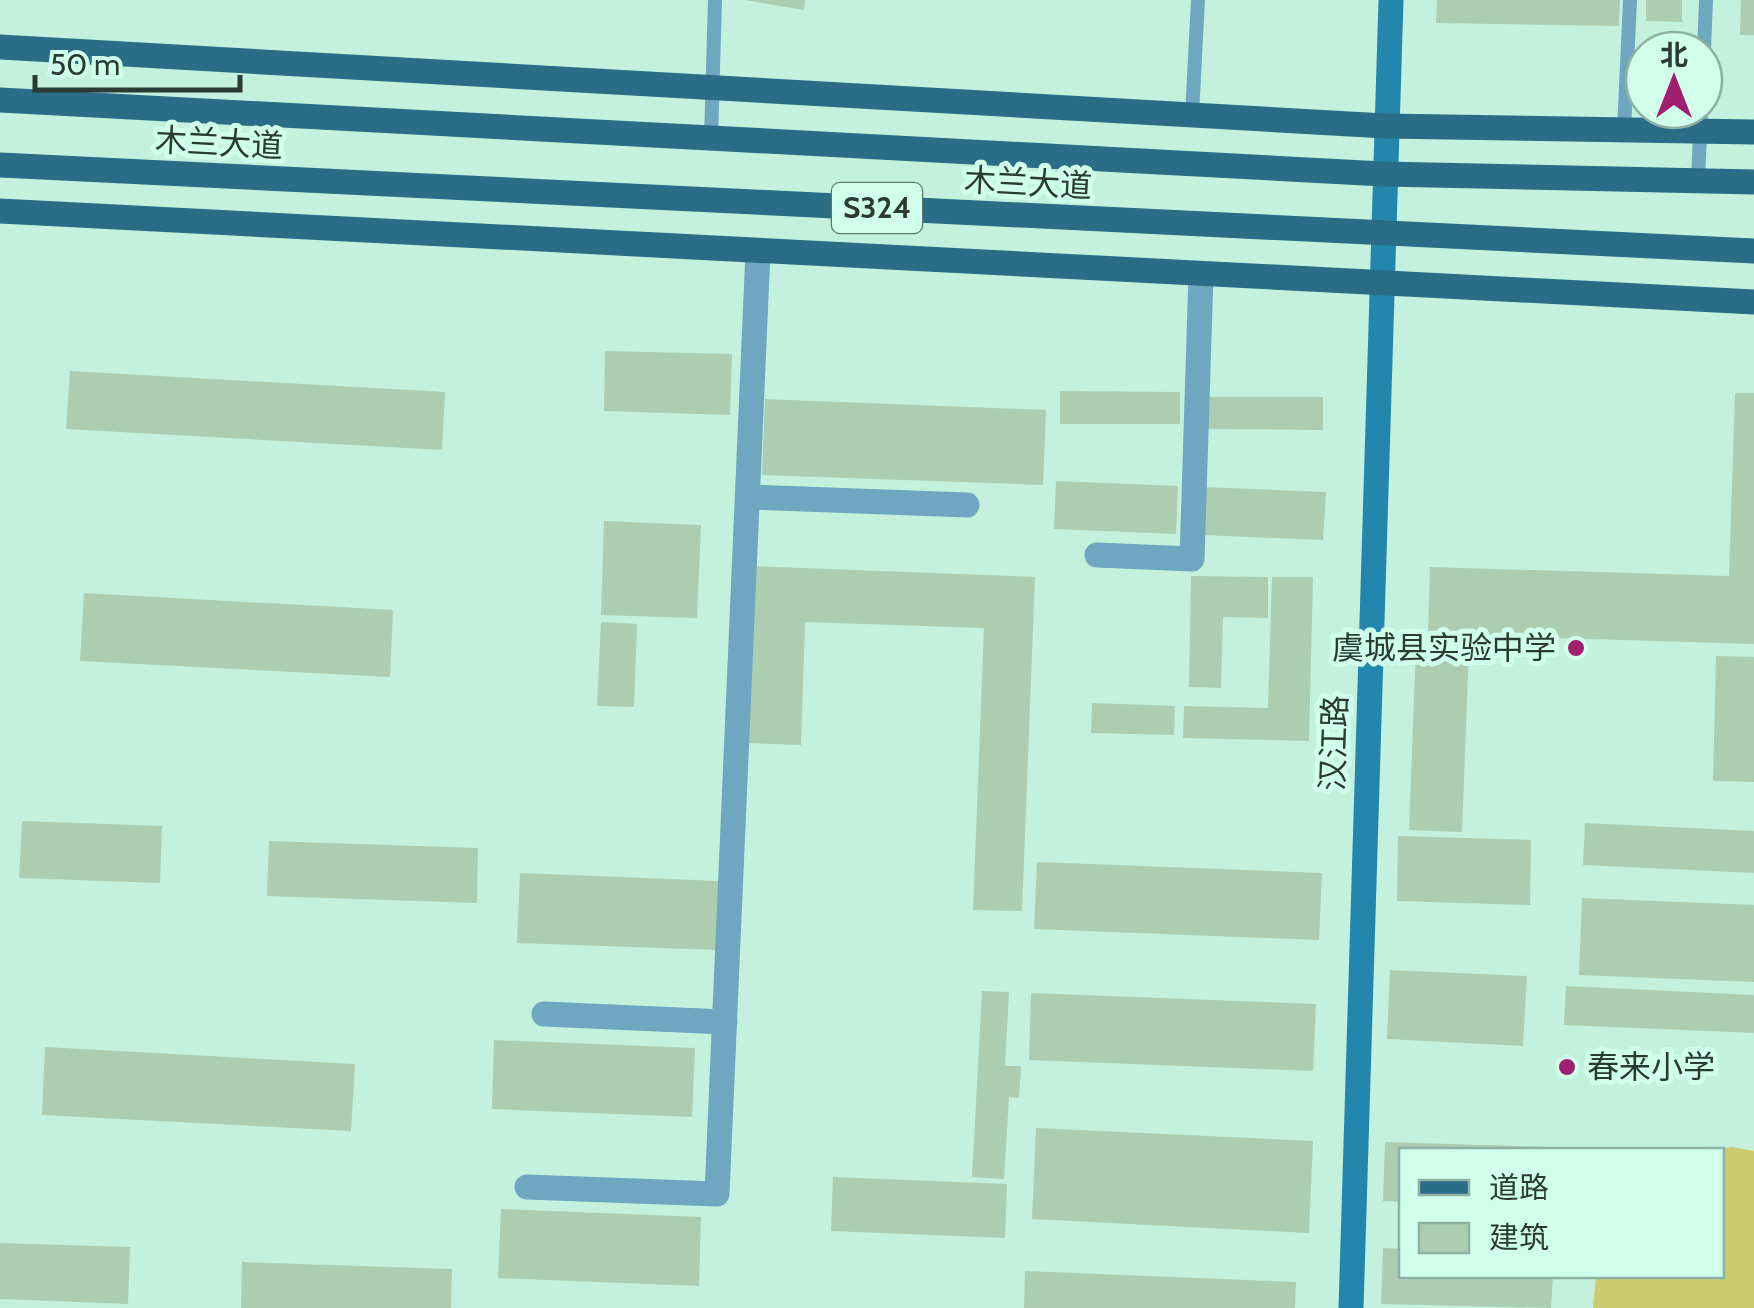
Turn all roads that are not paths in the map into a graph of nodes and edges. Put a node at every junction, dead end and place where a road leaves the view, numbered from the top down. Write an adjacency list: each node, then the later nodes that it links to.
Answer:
1 (715, 0): 9 (lane)
2 (1198, 0): 11 (lane)
3 (1391, 0): 13 (street, 汉江路)
4 (1630, 0): 6 (lane)
5 (1706, 0): 7 (lane)
6 (1629, 30)
7 (1705, 30)
8 (0, 47): 9 (main road)
9 (713, 88): 11 (main road); 17 (lane)
10 (0, 100): 17 (main road, 木兰大道 / S324)
11 (1192, 115): 13 (main road)
12 (1724, 125): 16 (main road)
13 (1385, 126): 14 (main road); 19 (street, 汉江路)
14 (1624, 130)
15 (1700, 130): 20 (lane)
16 (1754, 132)
17 (711, 138): 19 (main road, 木兰大道 / S324)
18 (0, 165): 23 (main road, 木兰大道 / S324)
19 (1383, 174): 20 (main road, 木兰大道 / S324); 23 (street, 汉江路)
20 (1698, 180): 21 (main road, 木兰大道 / S324)
21 (1754, 182)
22 (0, 212): 24 (main road)
23 (1381, 233): 25 (main road, 木兰大道 / S324); 27 (street, 汉江路)
24 (758, 251): 26 (main road); 29 (street)
25 (1754, 251)
26 (1201, 275): 27 (main road); 31 (street)
27 (1380, 284): 28 (main road); 35 (street, 汉江路)
28 (1754, 302)
29 (748, 497): 30 (street); 33 (street)
30 (967, 505)
31 (1097, 555)
32 (544, 1014): 33 (street)
33 (724, 1022): 34 (street)
34 (527, 1187)
35 (1351, 1308)

